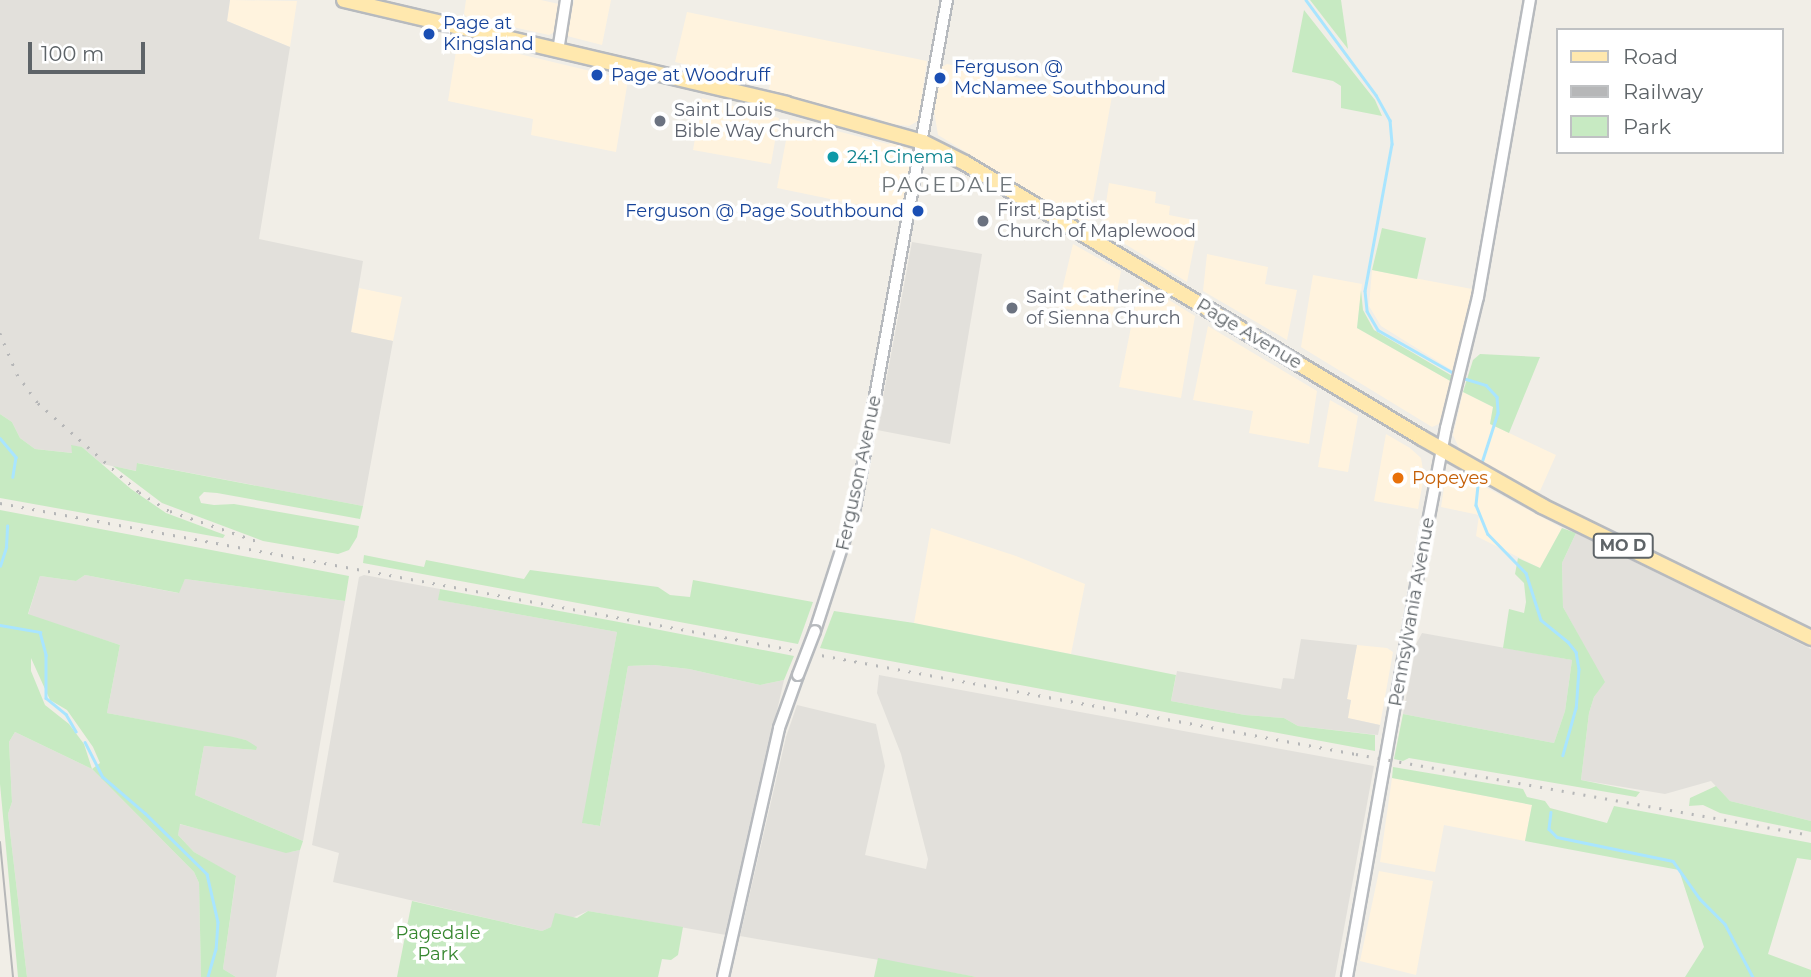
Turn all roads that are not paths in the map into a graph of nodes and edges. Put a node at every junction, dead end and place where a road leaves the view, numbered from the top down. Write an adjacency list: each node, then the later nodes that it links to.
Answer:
1 (344, 0): 5 (main road, Page Avenue / MO D)
2 (566, 0): 5 (street)
3 (947, 0): 6 (street, Ferguson Avenue)
4 (1530, 0): 7 (street, Pennsylvania Avenue)
5 (558, 51): 6 (main road, Page Avenue / MO D)
6 (923, 142): 7 (main road, Page Avenue / MO D); 9 (street, Ferguson Avenue, bridge)
7 (1442, 449): 8 (main road, Page Avenue / MO D); 10 (street, Pennsylvania Avenue)
8 (1811, 638)
9 (723, 977)
10 (1346, 977)

